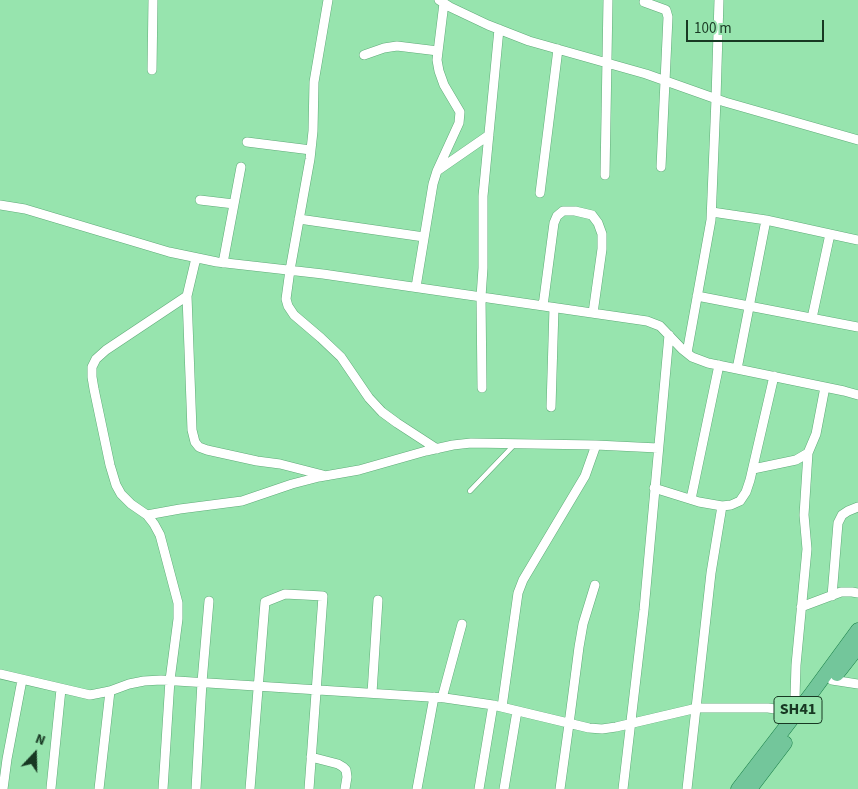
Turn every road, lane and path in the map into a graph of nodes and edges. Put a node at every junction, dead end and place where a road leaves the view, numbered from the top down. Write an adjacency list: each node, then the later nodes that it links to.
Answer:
1 (153, 0): 12 (street)
2 (328, 0): 18 (street)
3 (608, 0): 11 (street)
4 (719, 0): 14 (street)
5 (442, 2): 7 (street); 9 (street)
6 (644, 2): 13 (street)
7 (499, 29): 8 (street); 15 (street)
8 (558, 49): 11 (street); 23 (street)
9 (438, 50): 10 (street); 21 (street)
10 (364, 55)
11 (607, 62): 13 (street); 22 (street)
12 (152, 70)
13 (664, 81): 14 (street); 20 (street)
14 (716, 99): 16 (street); 27 (street)
15 (489, 135): 21 (street); 39 (street)
16 (858, 140)
17 (248, 142): 18 (street)
18 (311, 150): 28 (street)
19 (241, 167): 25 (street)
20 (661, 167)
21 (437, 171): 31 (street)
22 (605, 175)
23 (540, 193)
24 (200, 200): 25 (street)
25 (234, 204): 34 (street)
26 (0, 207): 33 (street)
27 (712, 212): 29 (street); 38 (street)
28 (299, 219): 31 (street); 35 (street)
29 (766, 220): 30 (street); 41 (street)
30 (830, 234): 32 (street); 44 (street)
31 (424, 237): 36 (street)
32 (858, 240)
33 (196, 258): 34 (street); 37 (street)
34 (223, 263): 35 (street)
35 (290, 270): 36 (street); 57 (street)
36 (416, 287): 39 (street)
37 (187, 296): 61 (street); 67 (street)
38 (697, 296): 41 (street); 47 (street)
39 (480, 297): 40 (street); 52 (street)
40 (543, 306): 42 (street); 43 (street)
41 (750, 306): 44 (street); 49 (street)
42 (554, 308): 43 (street); 54 (street)
43 (593, 313): 46 (street)
44 (812, 318): 45 (street)
45 (858, 327)
46 (669, 335): 47 (street); 58 (street)
47 (687, 353): 48 (street)
48 (719, 365): 49 (street); 64 (street)
49 (737, 369): 50 (street)
50 (774, 376): 51 (street); 60 (street)
51 (825, 387): 53 (street); 59 (street)
52 (482, 388)
53 (858, 395)
54 (551, 407)
55 (515, 444): 56 (street); 57 (street); 63 (lane)
56 (596, 445): 58 (street); 89 (street)
57 (437, 448): 61 (street)
58 (658, 448): 62 (street)
59 (808, 453): 60 (street); 73 (street)
60 (753, 469): 65 (street)
61 (326, 476): 67 (street)
62 (654, 488): 64 (street); 93 (street)
63 (470, 491)
64 (691, 499): 65 (street)
65 (722, 506): 90 (street)
66 (858, 507): 70 (street)
67 (147, 515): 79 (street)
68 (595, 586): 94 (street)
69 (858, 593): 70 (street)
70 (832, 596): 73 (street)
71 (378, 600): 87 (street)
72 (209, 601): 81 (street)
73 (801, 607): 92 (street)
74 (462, 624): 88 (street)
75 (858, 630): 92 (main road, SH41)
76 (858, 647): 80 (main road, SH41)
77 (0, 674): 78 (street)
78 (22, 680): 84 (street); 97 (street)
79 (170, 680): 81 (street); 86 (street); 99 (street)
80 (832, 680): 82 (street); 92 (main road, SH41)
81 (202, 682): 83 (street); 100 (street)
82 (858, 684)
83 (258, 686): 85 (street); 85 (street); 101 (street)
84 (61, 689): 86 (street); 96 (street)
85 (315, 689): 87 (street); 95 (street)
86 (110, 691): 98 (street)
87 (372, 693): 88 (street)
88 (438, 697): 89 (street); 104 (street)
89 (498, 706): 91 (street); 105 (street)
90 (697, 708): 92 (street); 93 (street); 109 (street)
91 (517, 711): 94 (street); 106 (street)
92 (798, 714): 110 (main road, SH41); 111 (main road, SH41)
93 (630, 723): 94 (street); 108 (street)
94 (570, 724): 107 (street)
95 (311, 757): 102 (street); 103 (street)
96 (51, 788)
97 (3, 789)
98 (98, 789)
99 (163, 789)
100 (196, 789)
101 (250, 789)
102 (309, 789)
103 (345, 789)
104 (417, 789)
105 (479, 789)
106 (504, 789)
107 (560, 789)
108 (623, 789)
109 (687, 789)
110 (738, 789)
111 (750, 789)

